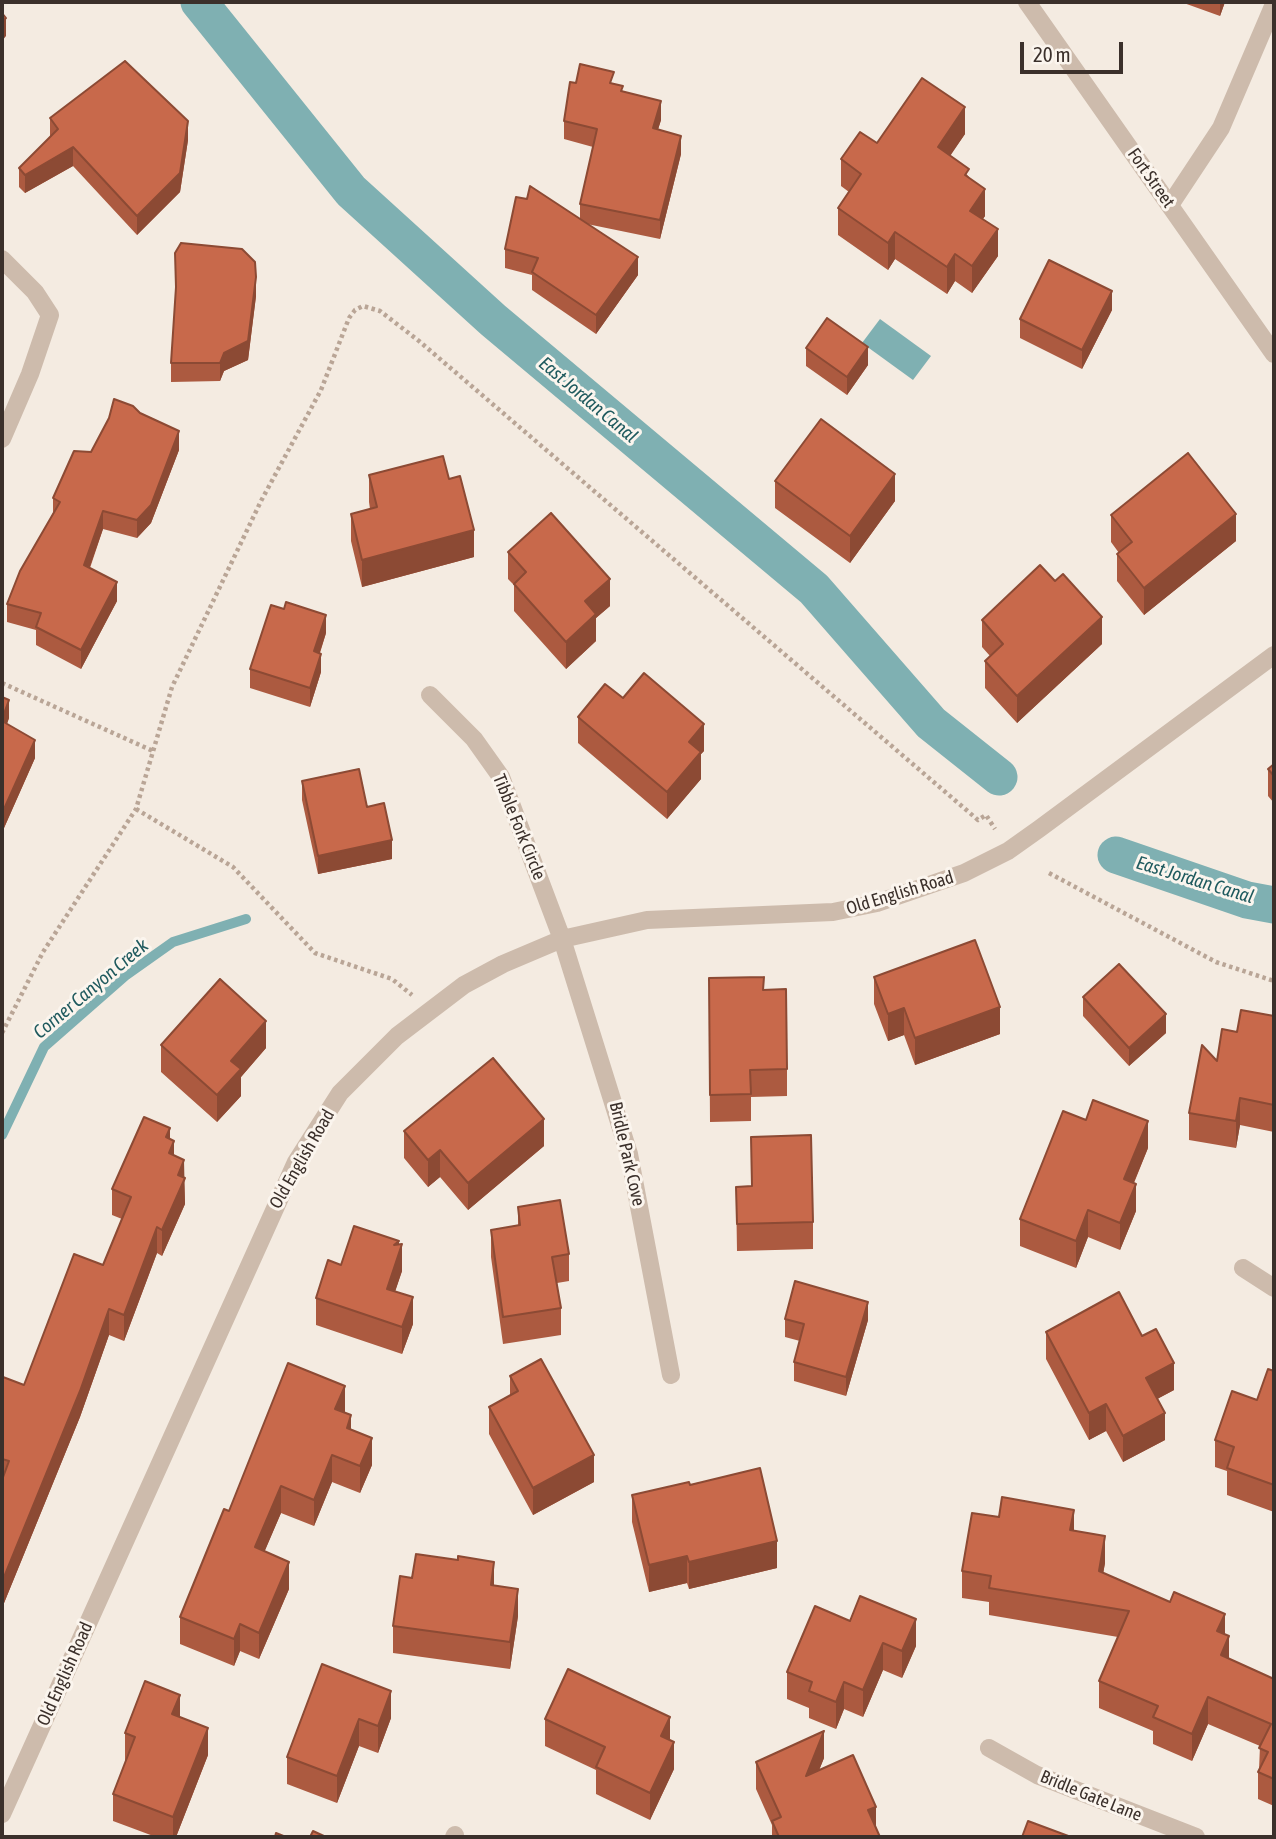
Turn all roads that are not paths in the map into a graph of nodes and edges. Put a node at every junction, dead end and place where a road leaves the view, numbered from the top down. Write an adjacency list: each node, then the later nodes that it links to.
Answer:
1 (1027, 2): 3 (street, Fort Street)
2 (1274, 4): 3 (street)
3 (1170, 205): 5 (street, Fort Street)
4 (2, 259): 6 (street)
5 (1274, 354)
6 (2, 439)
7 (1274, 655): 9 (street, Old English Road)
8 (430, 695): 9 (street, Tibble Fork Circle)
9 (562, 939): 12 (street, Bridle Park Cove); 14 (street, Old English Road)
10 (1243, 1268): 11 (street)
11 (1274, 1288)
12 (671, 1375)
13 (989, 1748): 15 (street, Bridle Gate Lane)
14 (2, 1814)
15 (1196, 1837)

